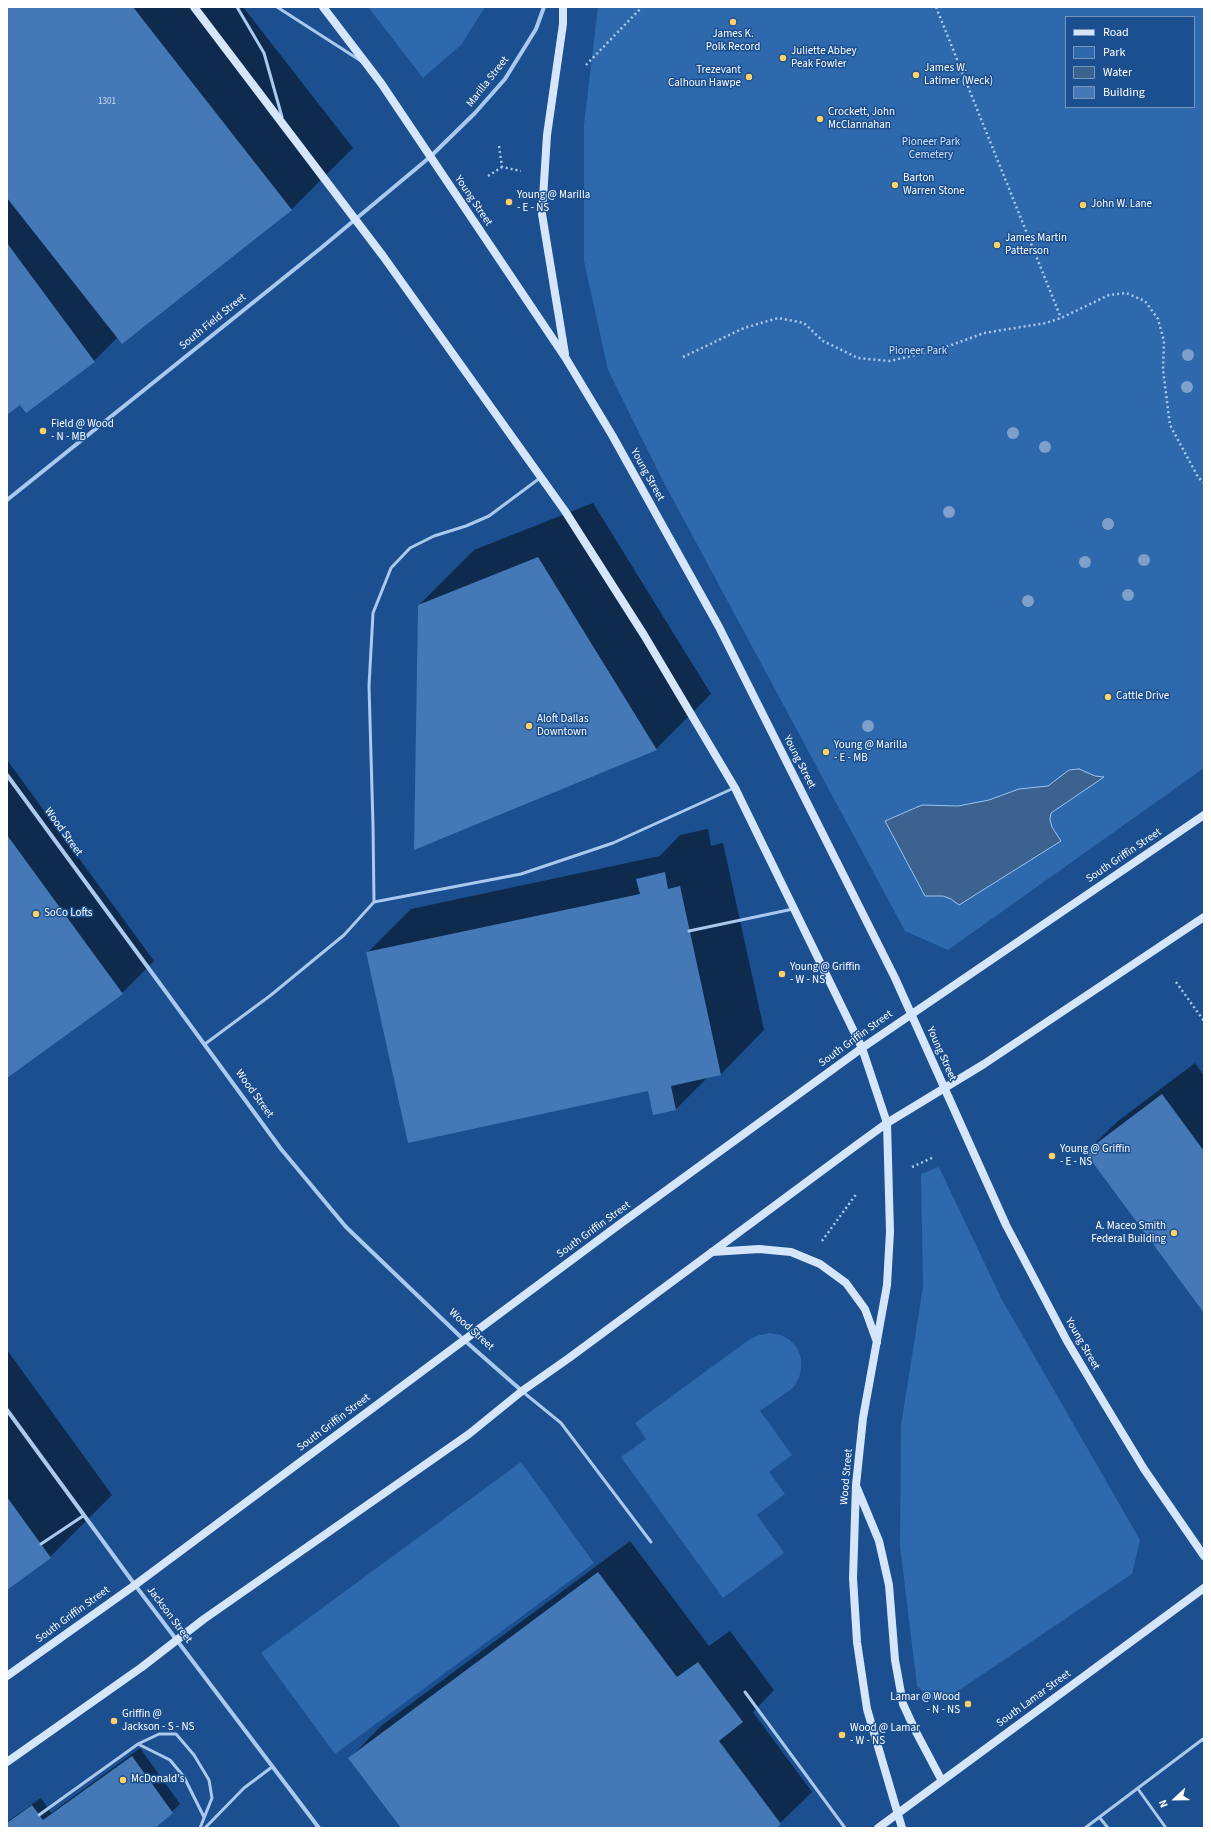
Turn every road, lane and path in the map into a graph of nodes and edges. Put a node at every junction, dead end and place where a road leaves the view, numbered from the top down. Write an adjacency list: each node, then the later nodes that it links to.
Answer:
1 (194, 7): 11 (main road)
2 (237, 7): 11 (lane)
3 (277, 7): 10 (lane)
4 (323, 7): 10 (main road, Young Street)
5 (544, 7): 13 (street, Marilla Street)
6 (564, 7): 19 (main road)
7 (642, 7): 9 (path)
8 (936, 7): 18 (path)
9 (586, 65)
10 (369, 66): 13 (main road, Young Street)
11 (283, 124): 17 (main road)
12 (499, 146): 14 (path)
13 (430, 157): 17 (street, South Field Street); 19 (main road, Young Street)
14 (502, 167): 15 (path); 16 (path)
15 (522, 172)
16 (488, 176)
17 (355, 218): 21 (main road); 23 (street, South Field Street)
18 (1061, 318): 20 (path); 22 (path)
19 (565, 357): 32 (main road, Young Street)
20 (683, 357)
21 (541, 477): 25 (main road); 27 (lane)
22 (1204, 483)
23 (7, 500)
24 (7, 775): 34 (street, Wood Street)
25 (735, 788): 27 (lane); 28 (main road)
26 (1204, 815): 32 (main road, South Griffin Street)
27 (374, 902): 34 (lane)
28 (794, 908): 30 (lane); 35 (main road)
29 (1204, 917): 36 (main road)
30 (689, 931)
31 (1176, 982): 33 (path)
32 (911, 1013): 35 (main road, South Griffin Street); 36 (main road, Young Street)
33 (1204, 1021)
34 (205, 1044): 43 (street, Wood Street)
35 (862, 1048): 37 (main road); 43 (main road, South Griffin Street)
36 (944, 1089): 37 (main road); 51 (main road, Young Street)
37 (887, 1123): 42 (main road); 44 (main road, Wood Street)
38 (934, 1157): 39 (path)
39 (912, 1167)
40 (857, 1193): 41 (path)
41 (821, 1243)
42 (711, 1252): 44 (main road); 45 (main road)
43 (464, 1340): 45 (street, Wood Street); 52 (main road, South Griffin Street)
44 (877, 1344): 47 (main road, Wood Street)
45 (522, 1391): 49 (lane); 54 (main road)
46 (7, 1410): 48 (street, Jackson Street)
47 (856, 1485): 61 (main road); 63 (main road, Wood Street)
48 (83, 1516): 50 (lane); 52 (street, Jackson Street)
49 (651, 1542)
50 (41, 1544)
51 (1204, 1556)
52 (135, 1585): 54 (street, Jackson Street); 55 (main road, South Griffin Street)
53 (1204, 1588): 61 (main road, South Lamar Street)
54 (176, 1640): 59 (main road); 60 (street, Jackson Street)
55 (7, 1676)
56 (745, 1692): 70 (lane)
57 (1204, 1741): 62 (lane)
58 (138, 1744): 64 (lane); 65 (lane); 65 (lane)
59 (7, 1762)
60 (272, 1767): 68 (lane); 69 (street, Jackson Street)
61 (942, 1781): 63 (main road, South Lamar Street)
62 (1138, 1790): 66 (lane); 75 (lane)
63 (897, 1814): 71 (main road, South Lamar Street); 72 (main road, Wood Street)
64 (39, 1815)
65 (204, 1817): 67 (lane)
66 (1100, 1818): 73 (lane); 74 (lane)
67 (200, 1828)
68 (205, 1828)
69 (319, 1828)
70 (845, 1828)
71 (878, 1828)
72 (902, 1828)
73 (1085, 1828)
74 (1108, 1828)
75 (1166, 1828)

